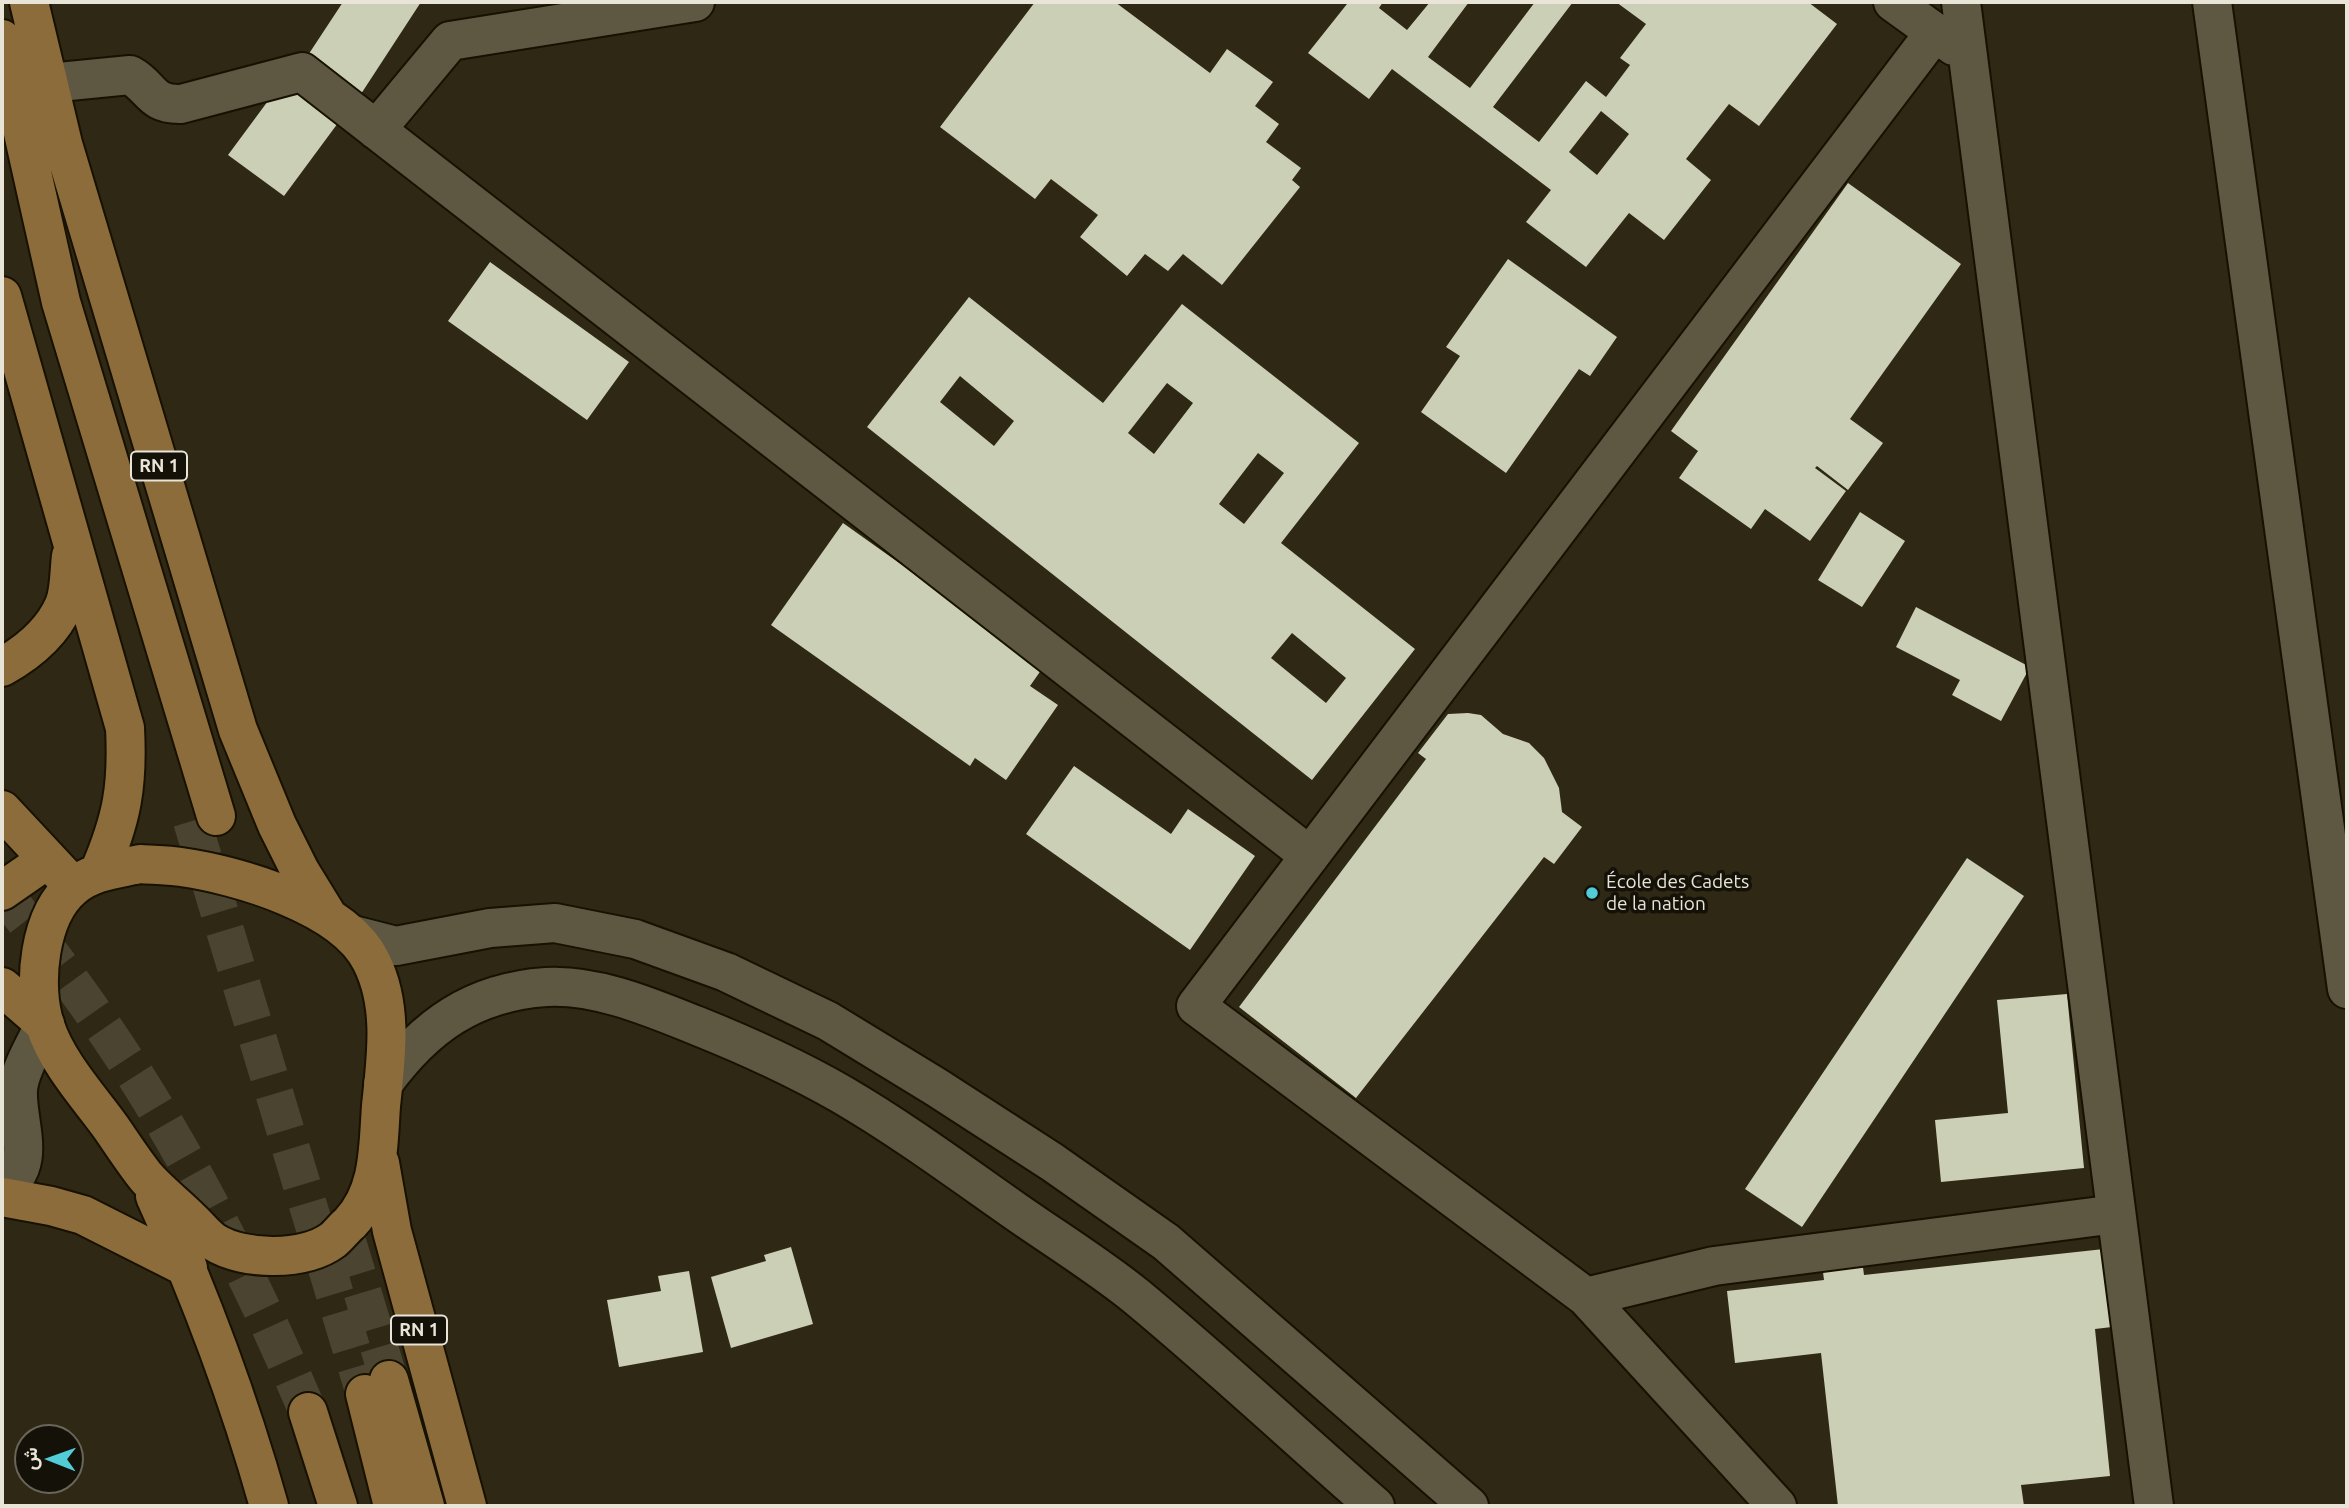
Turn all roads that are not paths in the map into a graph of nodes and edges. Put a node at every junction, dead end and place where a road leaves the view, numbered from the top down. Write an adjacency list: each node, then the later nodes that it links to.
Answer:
1 (29, 2): 9 (main road, RN 1)
2 (695, 2): 10 (street)
3 (1894, 2): 6 (street)
4 (1961, 2): 8 (street)
5 (2211, 2): 22 (street)
6 (1935, 32): 8 (street); 16 (street)
7 (2, 39): 11 (main road)
8 (1967, 55): 29 (street)
9 (49, 83): 10 (street); 20 (main road, RN 1)
10 (376, 130): 16 (street)
11 (2, 131)
12 (2, 296): 13 (main road)
13 (73, 540): 14 (main road); 18 (main road)
14 (2, 667)
15 (2, 810): 17 (main road)
16 (1310, 856): 31 (street)
17 (48, 859): 18 (main road); 19 (main road)
18 (86, 879): 20 (main road); 23 (main road)
19 (2, 891)
20 (340, 925): 24 (main road); 39 (street)
21 (2, 987): 23 (main road)
22 (2347, 989)
23 (45, 1024): 26 (main road); 27 (street)
24 (383, 1084): 25 (main road); 38 (street)
25 (378, 1151): 26 (main road); 37 (main road, RN 1)
26 (147, 1178): 30 (main road)
27 (2, 1186)
28 (2, 1196): 30 (main road)
29 (2116, 1213): 31 (street); 41 (street)
30 (188, 1268): 32 (main road)
31 (1586, 1297): 40 (street)
32 (269, 1506)
33 (310, 1506): 34 (main road)
34 (338, 1506)
35 (393, 1506): 36 (main road)
36 (425, 1506)
37 (467, 1506)
38 (1375, 1506)
39 (1469, 1506)
40 (1777, 1506)
41 (2154, 1506)

